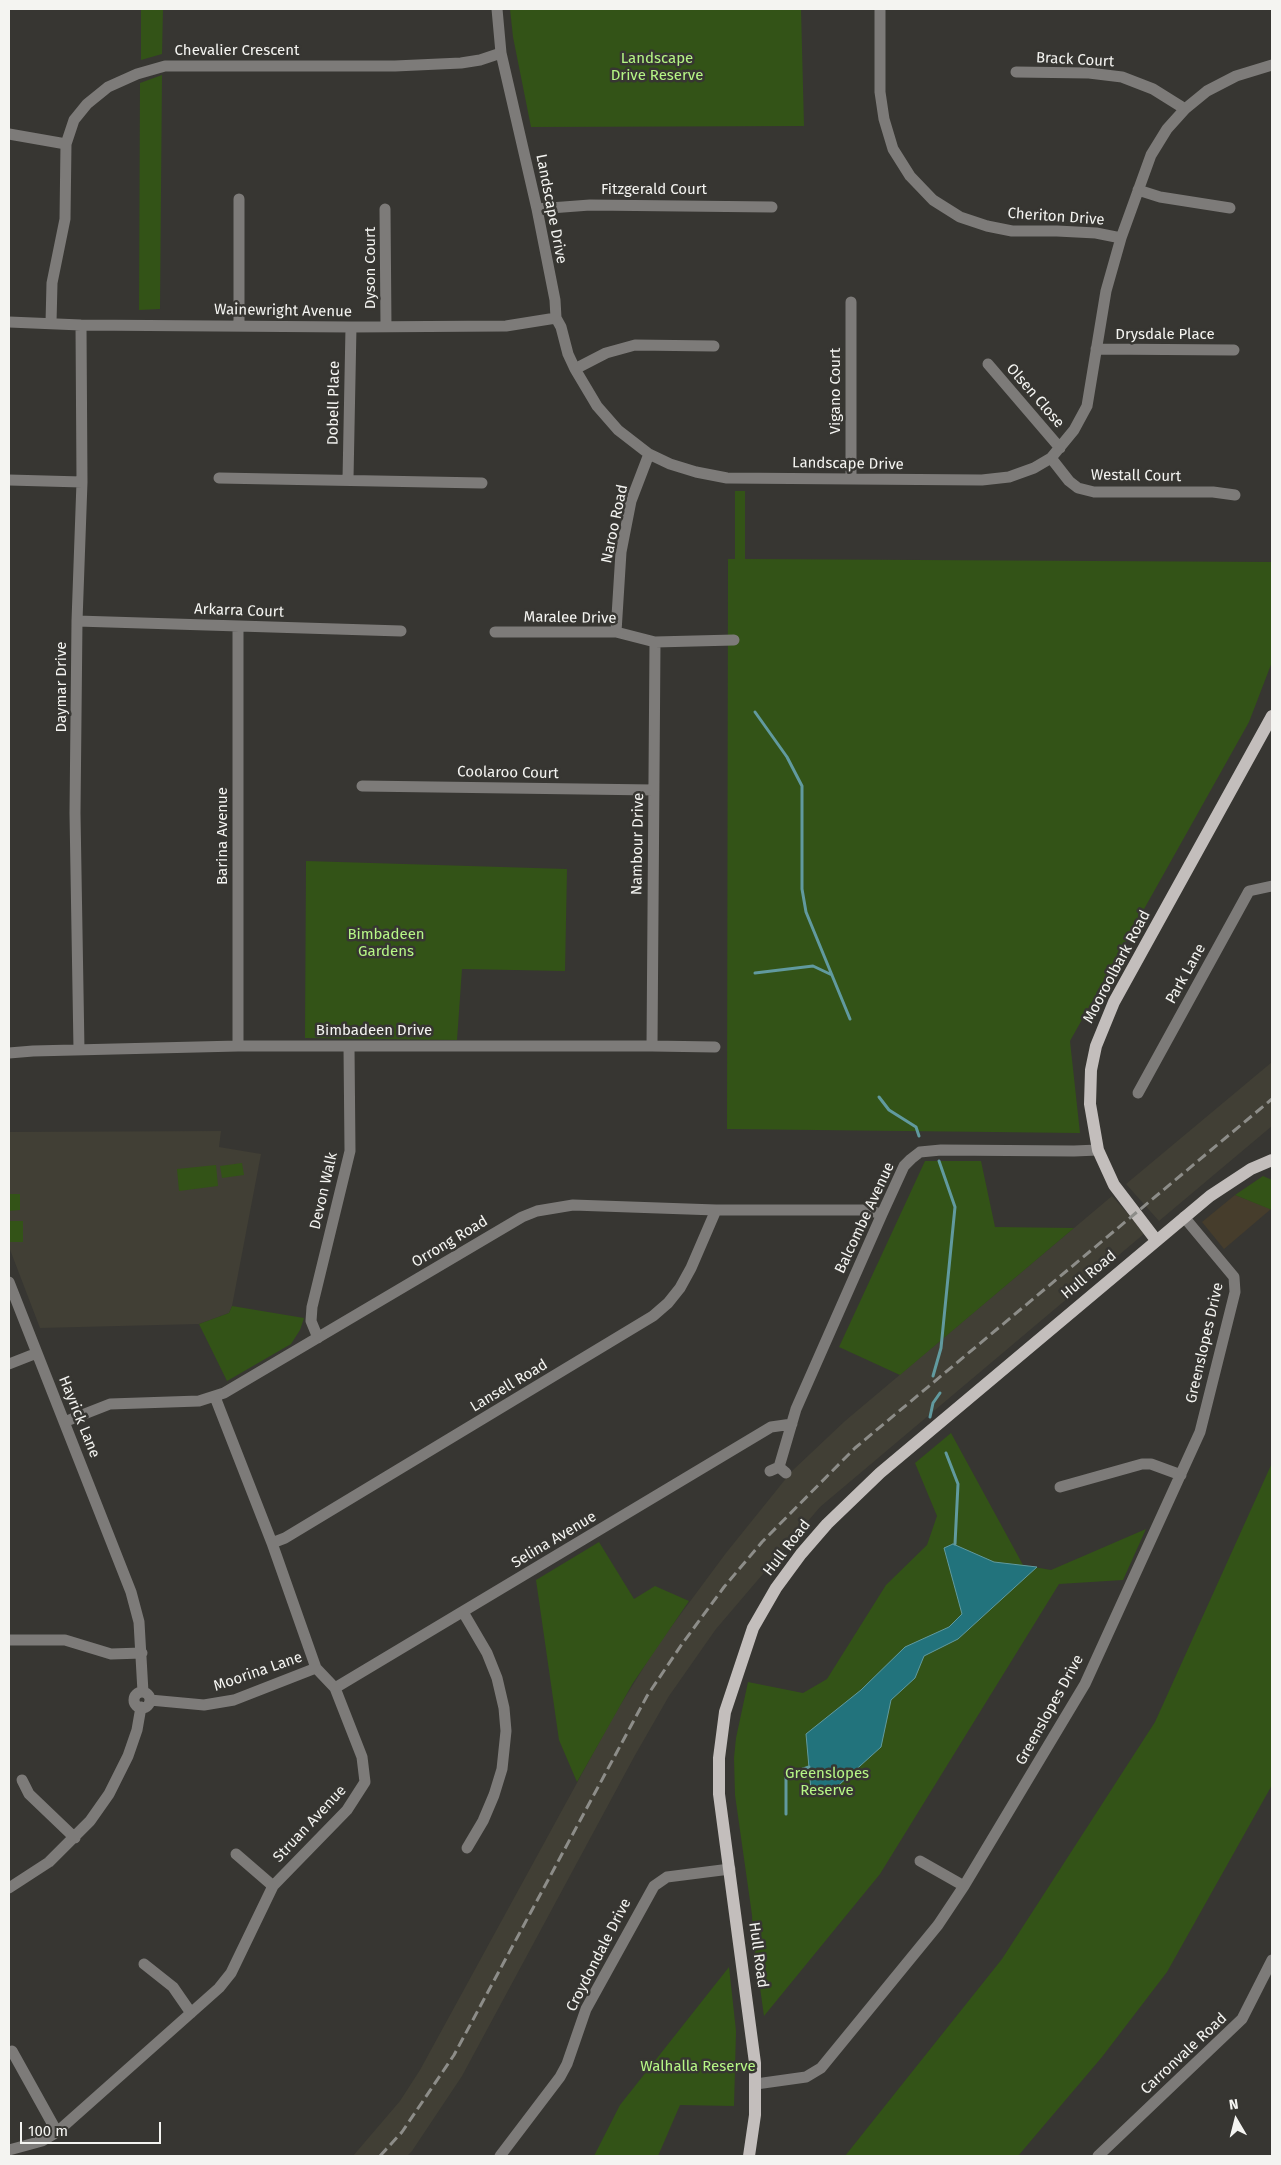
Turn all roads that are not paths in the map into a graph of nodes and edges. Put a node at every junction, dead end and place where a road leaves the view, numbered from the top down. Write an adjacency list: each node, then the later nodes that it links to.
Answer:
1 (497, 9): 3 (street, Landscape Drive)
2 (880, 9): 15 (street, Cheriton Drive)
3 (501, 53): 8 (street, Chevalier Crescent); 12 (street, Landscape Drive)
4 (1272, 66): 6 (street, Landscape Drive)
5 (1016, 72): 6 (street, Brack Court)
6 (1185, 109): 9 (street, Landscape Drive)
7 (9, 134): 8 (street)
8 (66, 144): 19 (street, Chevalier Crescent)
9 (1138, 190): 13 (street); 15 (street, Landscape Drive)
10 (240, 199): 21 (street)
11 (772, 207): 12 (street, Fitzgerald Court)
12 (537, 208): 17 (street, Landscape Drive)
13 (1230, 208)
14 (385, 209): 23 (street, Dyson Court)
15 (1121, 238): 25 (street, Landscape Drive)
16 (851, 302): 34 (street, Vigano Court)
17 (556, 318): 23 (street, Wainewright Avenue); 28 (street, Landscape Drive)
18 (9, 322): 19 (street, Wainewright Avenue)
19 (51, 323): 20 (street, Wainewright Avenue)
20 (81, 325): 21 (street, Wainewright Avenue); 36 (street, Daymar Drive)
21 (239, 325): 22 (street, Wainewright Avenue)
22 (350, 327): 23 (street, Wainewright Avenue); 33 (street, Dobell Place)
23 (386, 327)
24 (714, 346): 28 (street)
25 (1096, 349): 26 (street, Drysdale Place); 29 (street, Landscape Drive)
26 (1234, 350)
27 (988, 364): 29 (street, Olsen Close)
28 (575, 369): 30 (street, Landscape Drive)
29 (1060, 448): 31 (street, Landscape Drive)
30 (649, 454): 34 (street, Landscape Drive); 43 (street, Naroo Road)
31 (1051, 458): 34 (street, Landscape Drive); 38 (street, Westall Court)
32 (218, 478): 33 (street)
33 (348, 479): 37 (street)
34 (851, 479)
35 (9, 480): 36 (street)
36 (82, 482): 39 (street, Daymar Drive)
37 (482, 483)
38 (1235, 495)
39 (77, 621): 40 (street, Arkarra Court); 55 (street, Daymar Drive)
40 (238, 626): 41 (street, Arkarra Court); 50 (street, Barina Avenue)
41 (401, 631)
42 (496, 632): 43 (street, Maralee Drive)
43 (616, 632): 45 (street, Maralee Drive)
44 (734, 640): 45 (street, Maralee Drive)
45 (655, 642): 48 (street, Nambour Drive)
46 (1272, 716): 59 (main road, Mooroolbark Road)
47 (362, 786): 48 (street, Coolaroo Court)
48 (654, 790): 51 (street, Nambour Drive)
49 (1272, 886): 58 (street, Park Lane)
50 (238, 1046): 53 (street, Bimbadeen Drive); 55 (street, Bimbadeen Drive)
51 (652, 1046): 53 (street, Bimbadeen Drive); 54 (street, Bimbadeen Drive)
52 (9, 1047): 56 (street, Bimbadeen Drive)
53 (349, 1047): 66 (street, Devon Walk)
54 (715, 1047)
55 (79, 1050): 56 (street, Bimbadeen Drive)
56 (33, 1051): 57 (street, Bimbadeen Drive)
57 (9, 1053)
58 (1138, 1093)
59 (1098, 1150): 62 (street, Balcombe Avenue); 64 (main road, Mooroolbark Road)
60 (1272, 1160): 63 (main road, Hull Road)
61 (716, 1210): 62 (street, Orrong Road); 66 (street, Orrong Road); 75 (street, Lansell Road)
62 (882, 1214): 71 (street, Balcombe Avenue)
63 (1184, 1217): 64 (main road, Hull Road); 73 (street, Greenslopes Drive)
64 (1156, 1240): 87 (main road, Hull Road)
65 (9, 1282): 67 (street, Hayrick Lane)
66 (318, 1338): 69 (street, Orrong Road)
67 (37, 1353): 68 (street); 70 (street, Hayrick Lane)
68 (9, 1364)
69 (215, 1397): 70 (street, Orrong Road); 75 (street, Struan Avenue)
70 (64, 1422): 78 (street, Hayrick Lane)
71 (792, 1424): 72 (street, Balcombe Avenue); 76 (street, Selina Avenue)
72 (778, 1470)
73 (1181, 1475): 74 (street); 89 (street, Greenslopes Drive)
74 (1060, 1487)
75 (272, 1543): 79 (street, Struan Avenue)
76 (464, 1612): 80 (street, Selina Avenue); 84 (street)
77 (9, 1640): 78 (street)
78 (142, 1653): 81 (street, Hayrick Lane)
79 (316, 1668): 80 (street, Struan Avenue); 81 (street, Moorina Lane)
80 (335, 1688): 88 (street, Struan Avenue)
81 (144, 1700): 83 (street, Hayrick Lane)
82 (22, 1780): 83 (street)
83 (75, 1838): 90 (street, Hayrick Lane)
84 (467, 1848)
85 (236, 1854): 88 (street)
86 (920, 1861): 89 (street)
87 (730, 1869): 95 (main road, Hull Road); 98 (street, Croydondale Drive)
88 (273, 1886): 93 (street, Struan Avenue)
89 (964, 1886): 95 (street, Greenslopes Drive)
90 (9, 1888)
91 (1272, 1960): 100 (street, Carronvale Road)
92 (144, 1964): 93 (street)
93 (191, 2013): 96 (street, Struan Avenue)
94 (12, 2051): 96 (street)
95 (756, 2084): 99 (main road, Hull Road)
96 (57, 2132): 97 (street, Struan Avenue)
97 (9, 2150)
98 (500, 2156)
99 (749, 2156)
100 (1098, 2156)

